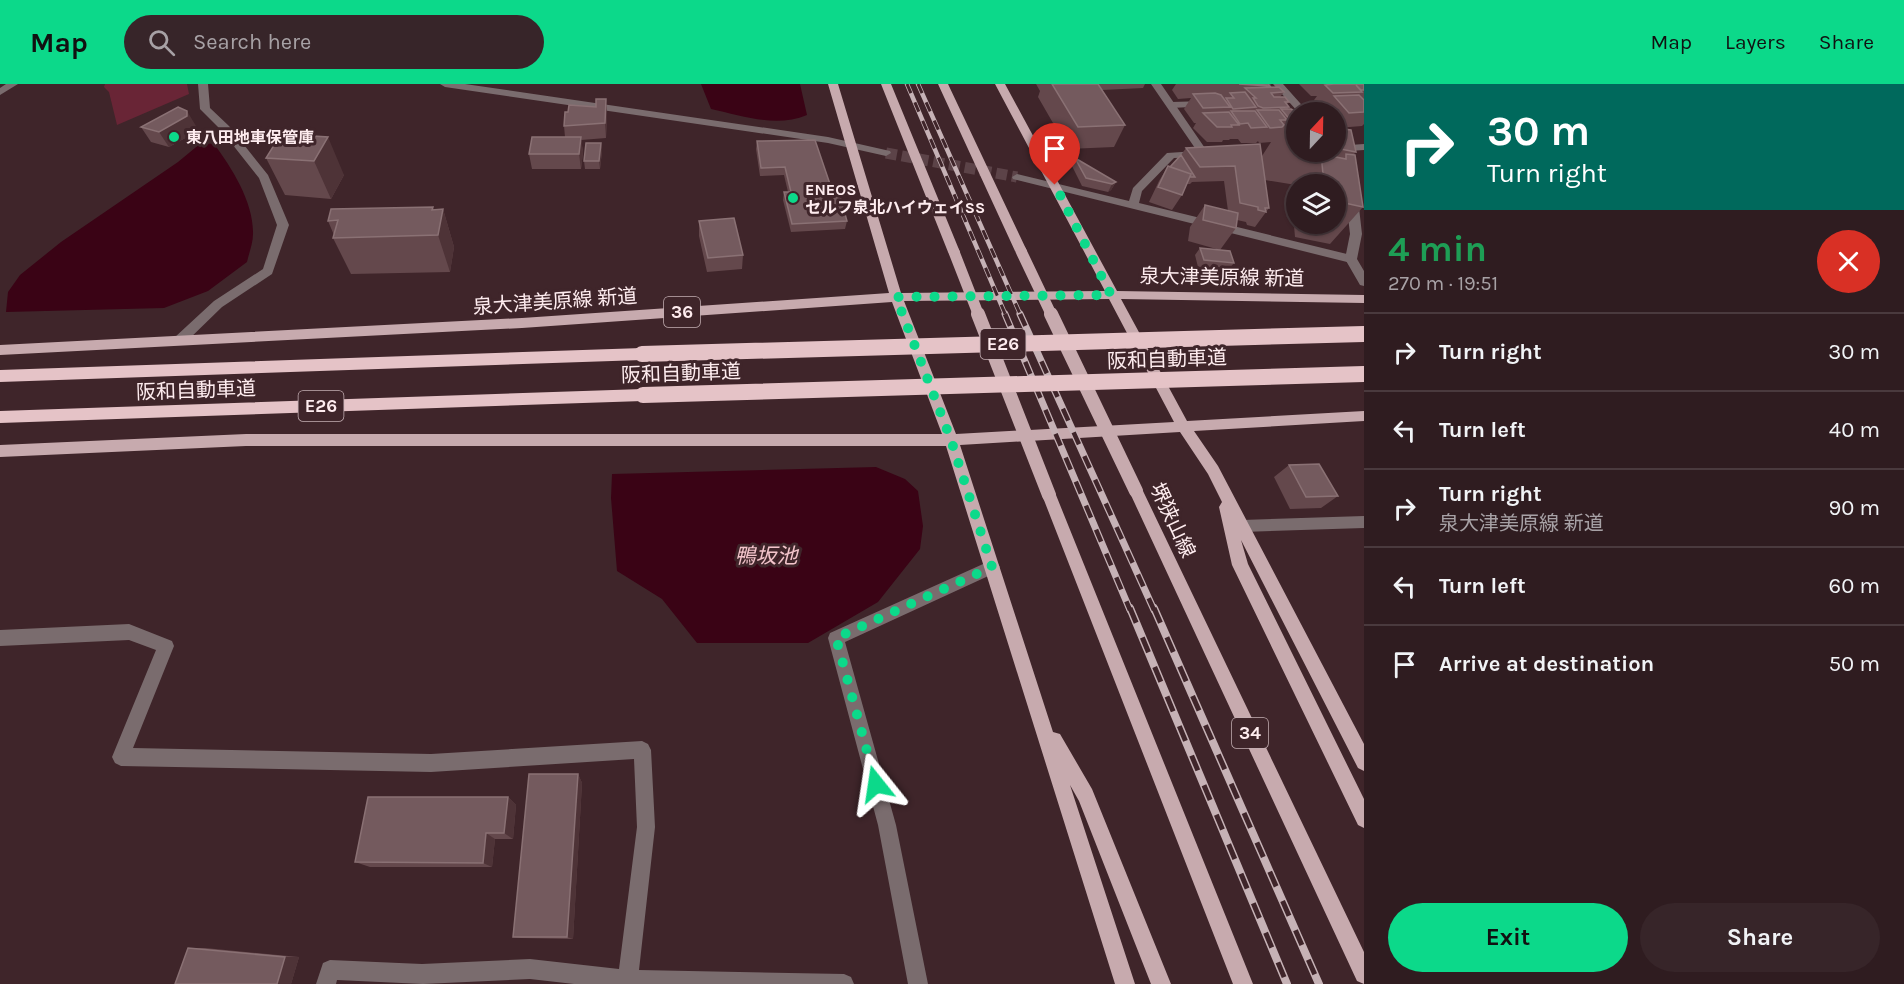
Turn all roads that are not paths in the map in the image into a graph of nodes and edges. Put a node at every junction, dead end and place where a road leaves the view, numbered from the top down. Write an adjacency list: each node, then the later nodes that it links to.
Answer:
1 (13, 84): 11 (street)
2 (203, 84): 29 (street)
3 (446, 84): 15 (street)
4 (833, 84): 15 (main road)
5 (840, 84): 15 (main road)
6 (886, 84): 53 (main road, bridge)
7 (943, 84): 46 (main road, 堺狭山線 / 34, bridge)
8 (1000, 84): 20 (main road)
9 (1156, 84): 14 (street)
10 (1278, 84): 12 (street)
11 (0, 92)
12 (1294, 102)
13 (1207, 104): 14 (street)
14 (1171, 105): 22 (street)
15 (853, 146): 18 (street); 26 (main road)
16 (1364, 147): 17 (street)
17 (1346, 151)
18 (886, 153)
19 (1017, 177): 20 (street)
20 (1055, 185): 22 (street); 25 (main road)
21 (1350, 189): 23 (street)
22 (1133, 205): 23 (street)
23 (1351, 259): 24 (street)
24 (1364, 282)
25 (1111, 295): 26 (main road, 泉大津美原線 新道 / 36); 27 (main road, 泉大津美原線 新道 / 36); 35 (main road)
26 (896, 297): 29 (main road, 泉大津美原線 新道 / 36); 36 (main road)
27 (1364, 300)
28 (1364, 334): 32 (highway, 阪和自動車道 / E26, bridge)
29 (179, 341): 30 (main road, 泉大津美原線 新道 / 36)
30 (0, 350)
31 (1364, 374): 34 (highway, 阪和自動車道 / E26, bridge)
32 (0, 376)
33 (1364, 416): 35 (main road)
34 (0, 417)
35 (1183, 426): 36 (main road); 38 (main road)
36 (951, 440): 37 (main road); 41 (main road)
37 (0, 451)
38 (1220, 484): 40 (main road); 45 (main road)
39 (1364, 522): 40 (street)
40 (1242, 526): 44 (main road)
41 (992, 567): 43 (main road); 50 (street)
42 (0, 638): 47 (street)
43 (1040, 717): 51 (main road); 52 (main road)
44 (1364, 762)
45 (1364, 819)
46 (1364, 974)
47 (628, 980): 48 (street); 49 (street)
48 (326, 984)
49 (844, 984)
50 (918, 984)
51 (1125, 984)
52 (1161, 984)
53 (1243, 984)

